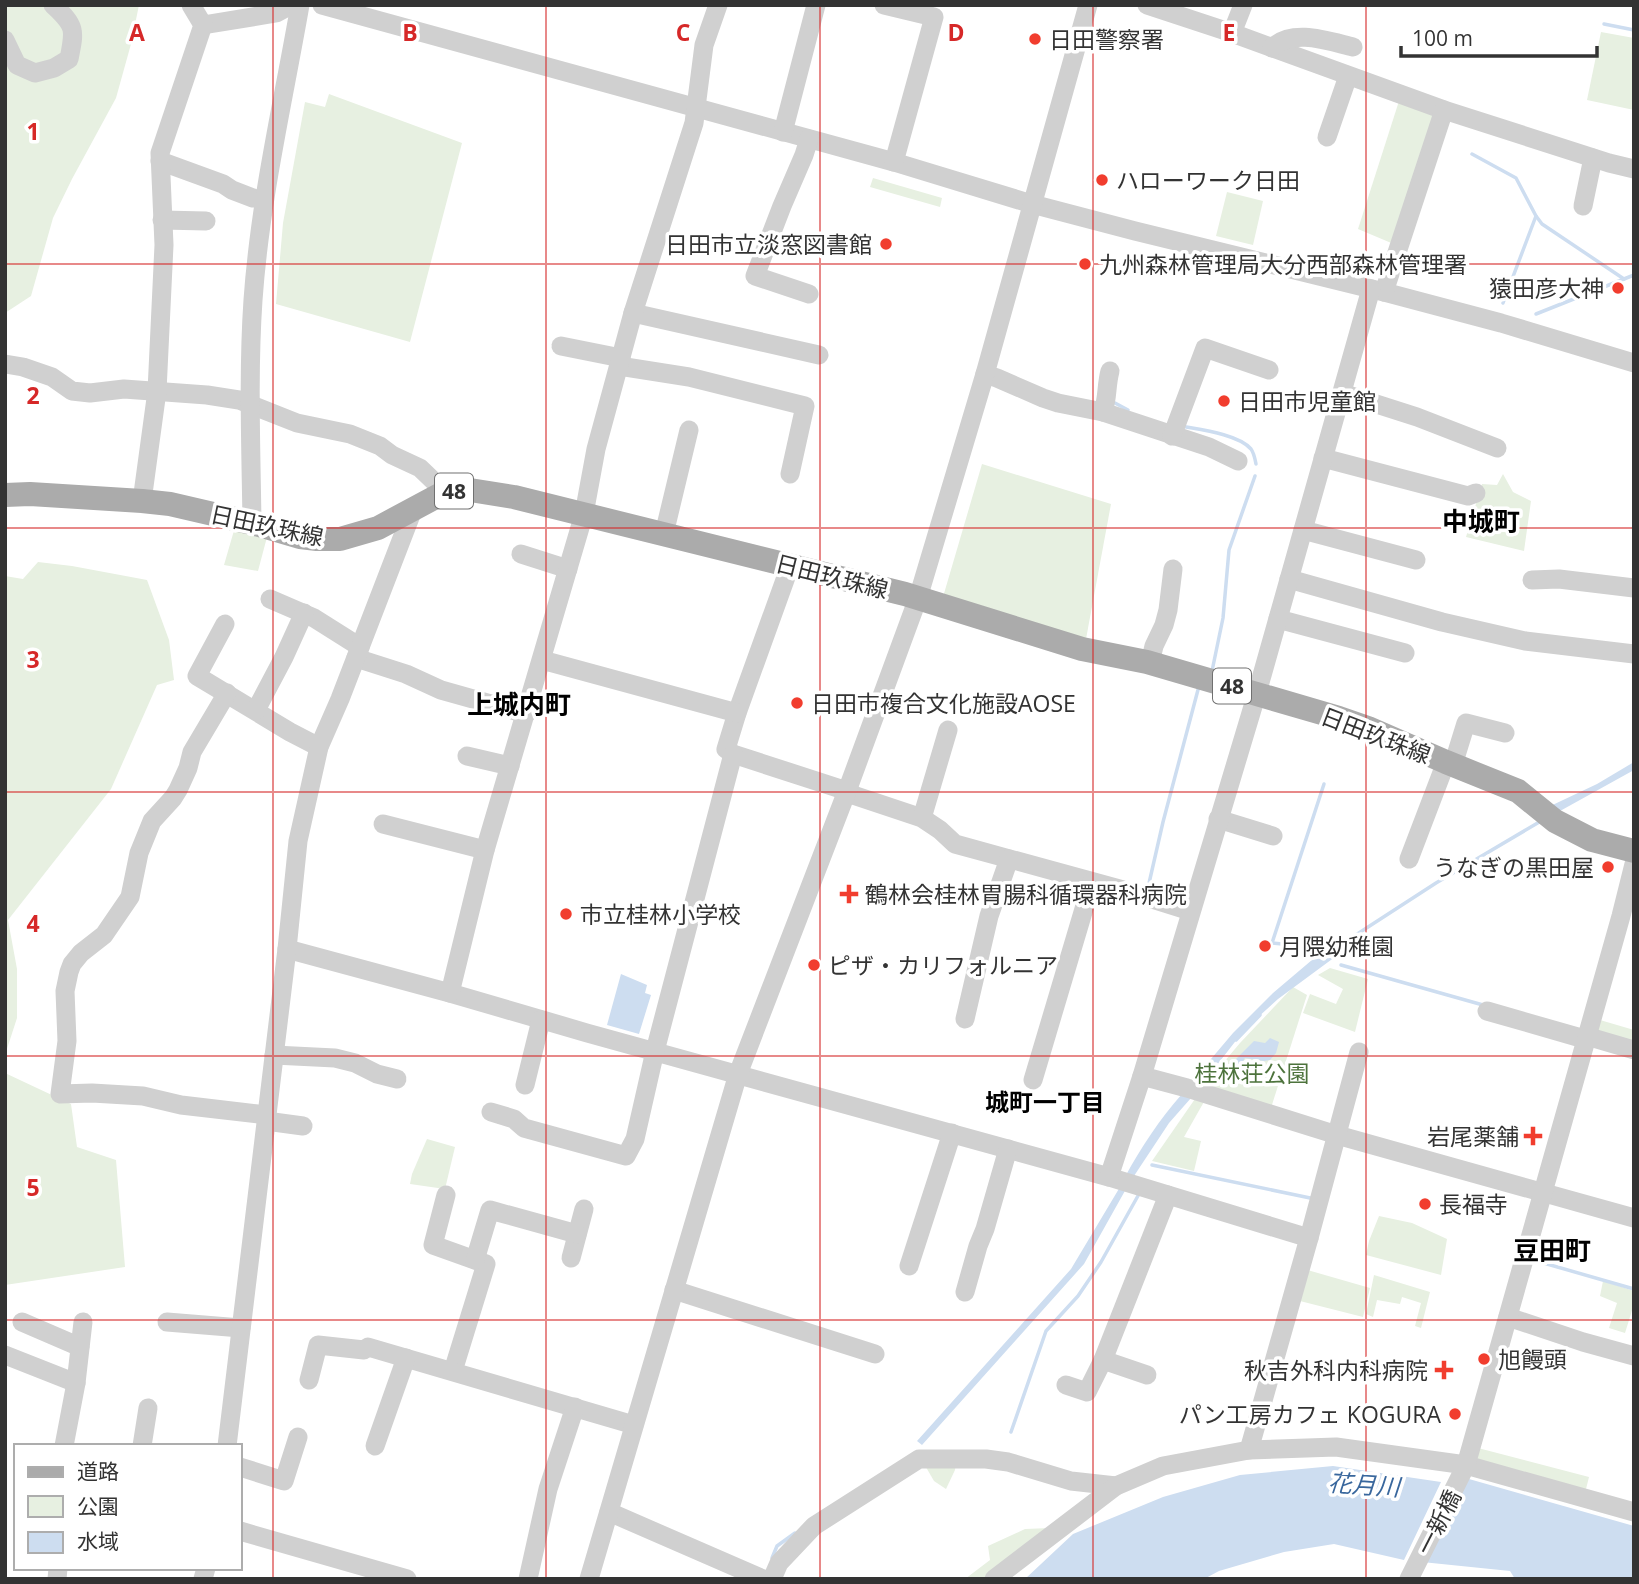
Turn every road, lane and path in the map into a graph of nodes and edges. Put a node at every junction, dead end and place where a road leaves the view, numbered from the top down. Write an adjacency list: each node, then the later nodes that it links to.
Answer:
1 (53, 5): 14 (street)
2 (191, 5): 12 (street)
3 (291, 5): 12 (street)
4 (300, 5): 45 (street)
5 (322, 5): 18 (street)
6 (718, 5): 18 (street)
7 (816, 5): 20 (street)
8 (884, 5): 25 (street)
9 (1088, 5): 28 (street)
10 (1147, 5): 13 (street)
11 (1243, 5): 13 (street)
12 (203, 25): 24 (street)
13 (1232, 33): 16 (street)
14 (5, 40)
15 (1353, 47): 16 (street)
16 (1272, 48): 17 (street)
17 (1348, 76): 19 (street); 21 (street)
18 (696, 107): 20 (street); 34 (street)
19 (1444, 110): 23 (street); 32 (street)
20 (783, 132): 22 (street)
21 (1327, 137)
22 (809, 139): 25 (street); 33 (street)
23 (1593, 158): 26 (street); 29 (street)
24 (160, 161): 27 (street); 30 (street)
25 (894, 162): 28 (street)
26 (1634, 169)
27 (254, 198)
28 (1032, 204): 32 (street); 42 (street)
29 (1583, 206)
30 (162, 220): 31 (street); 43 (street)
31 (206, 221)
32 (1378, 290): 38 (street); 44 (street)
33 (809, 294)
34 (633, 313): 36 (street); 37 (street)
35 (562, 346): 37 (street)
36 (819, 355)
37 (620, 362): 52 (street); 58 (street)
38 (1634, 363)
39 (5, 364): 43 (street)
40 (1269, 370): 48 (street)
41 (1110, 371): 46 (street)
42 (985, 374): 46 (street); 70 (street)
43 (157, 391): 45 (street); 56 (street)
44 (1342, 393): 49 (street); 50 (street)
45 (251, 405): 53 (street); 59 (street)
46 (1103, 412): 48 (street)
47 (689, 430): 61 (street)
48 (1172, 436): 51 (street)
49 (1497, 448)
50 (1323, 458): 54 (street); 60 (street)
51 (1238, 461)
52 (790, 474)
53 (445, 492): 57 (main road, 日田玖珠線 / 48); 58 (main road, 日田玖珠線 / 48)
54 (1476, 493)
55 (5, 495): 56 (main road, 日田玖珠線 / 48)
56 (142, 501): 59 (main road, 日田玖珠線 / 48)
57 (414, 507): 59 (main road, 日田玖珠線 / 48); 75 (street)
58 (584, 514): 61 (main road, 日田玖珠線 / 48); 65 (street)
59 (252, 523)
60 (1303, 530): 63 (street); 67 (street)
61 (664, 534): 64 (main road, 日田玖珠線 / 48)
62 (521, 554): 65 (street)
63 (1416, 560)
64 (790, 566): 70 (main road, 日田玖珠線 / 48); 83 (street)
65 (568, 569): 78 (street)
66 (1173, 569): 79 (street)
67 (1289, 579): 73 (street); 77 (street)
68 (1532, 580): 69 (street)
69 (1634, 588)
70 (918, 598): 79 (main road, 日田玖珠線 / 48); 92 (street)
71 (270, 599): 72 (street)
72 (304, 613): 75 (street); 82 (street)
73 (1278, 619): 76 (street); 80 (street)
74 (225, 624): 81 (street)
75 (358, 653): 84 (street); 87 (street)
76 (1405, 653)
77 (1634, 654)
78 (542, 660): 83 (street); 84 (street)
79 (1150, 663): 80 (main road, 日田玖珠線 / 48)
80 (1257, 693): 90 (main road, 日田玖珠線 / 48); 94 (street)
81 (227, 694): 82 (street); 121 (street)
82 (256, 710): 87 (street)
83 (737, 713): 88 (street)
84 (526, 714): 91 (street)
85 (948, 730): 93 (street)
86 (1505, 733): 90 (street)
87 (319, 747): 105 (street)
88 (733, 754): 92 (street); 112 (street)
89 (467, 756): 91 (street)
90 (1449, 764): 98 (main road, 日田玖珠線 / 48); 100 (street)
91 (510, 766): 97 (street)
92 (847, 791): 93 (street); 115 (street)
93 (922, 818): 99 (street)
94 (1218, 819): 96 (street); 103 (street)
95 (383, 824): 97 (street)
96 (1273, 836)
97 (485, 850): 106 (street)
98 (1634, 851)
99 (1009, 859): 102 (street); 108 (street)
100 (1409, 859)
101 (1634, 864): 104 (street, 一新橋)
102 (1092, 881): 103 (street); 118 (street)
103 (1190, 911): 116 (street)
104 (1627, 918): 110 (street, 一新橋)
105 (287, 949): 106 (street); 114 (street)
106 (450, 993): 109 (street)
107 (1487, 1011): 110 (street)
108 (965, 1019)
109 (541, 1020): 112 (street); 119 (street)
110 (1587, 1040): 111 (street); 127 (street, 一新橋)
111 (1634, 1050)
112 (655, 1051): 115 (street); 120 (street)
113 (1359, 1052): 124 (street)
114 (274, 1055): 117 (street); 121 (street)
115 (738, 1074): 123 (street); 137 (street)
116 (1142, 1076): 124 (street); 126 (street)
117 (397, 1079)
118 (1034, 1080)
119 (526, 1085)
120 (491, 1112)
121 (267, 1118): 122 (street); 143 (street)
122 (303, 1126)
123 (952, 1133): 125 (street); 136 (street)
124 (1337, 1135): 127 (street); 133 (street)
125 (1008, 1149): 126 (street); 138 (street)
126 (1122, 1181): 129 (street)
127 (1543, 1192): 131 (street); 139 (street, 一新橋)
128 (446, 1195): 135 (street)
129 (1168, 1195): 133 (street); 149 (street)
130 (584, 1209): 132 (street)
131 (1634, 1219)
132 (577, 1234): 134 (street); 135 (street)
133 (1309, 1238): 163 (street)
134 (571, 1258)
135 (475, 1260): 150 (street)
136 (909, 1266)
137 (674, 1290): 145 (street); 157 (street)
138 (965, 1292)
139 (1508, 1317): 147 (street); 164 (street, 一新橋)
140 (22, 1322): 144 (street)
141 (83, 1322): 144 (street)
142 (167, 1322): 143 (street)
143 (241, 1328): 161 (street)
144 (80, 1347): 153 (street)
145 (875, 1354)
146 (5, 1355): 153 (street)
147 (1634, 1356)
148 (406, 1358): 150 (street); 152 (street); 162 (street)
149 (1103, 1360): 151 (street); 154 (street)
150 (453, 1371): 155 (street)
151 (1147, 1375)
152 (309, 1380)
153 (76, 1383): 159 (street)
154 (1066, 1385)
155 (575, 1407): 157 (street); 172 (street)
156 (148, 1408): 160 (street)
157 (634, 1425): 167 (street)
158 (298, 1437): 165 (street)
159 (64, 1444)
160 (142, 1444)
161 (227, 1444)
162 (375, 1446)
163 (1249, 1451): 164 (street); 166 (street)
164 (1466, 1465): 168 (street); 175 (street, 一新橋)
165 (242, 1468)
166 (1116, 1486): 170 (street); 174 (street)
167 (609, 1512): 170 (street); 173 (street)
168 (1634, 1512)
169 (242, 1532): 171 (street)
170 (765, 1578)
171 (407, 1579)
172 (528, 1579)
173 (589, 1579)
174 (994, 1579)
175 (1409, 1579)

